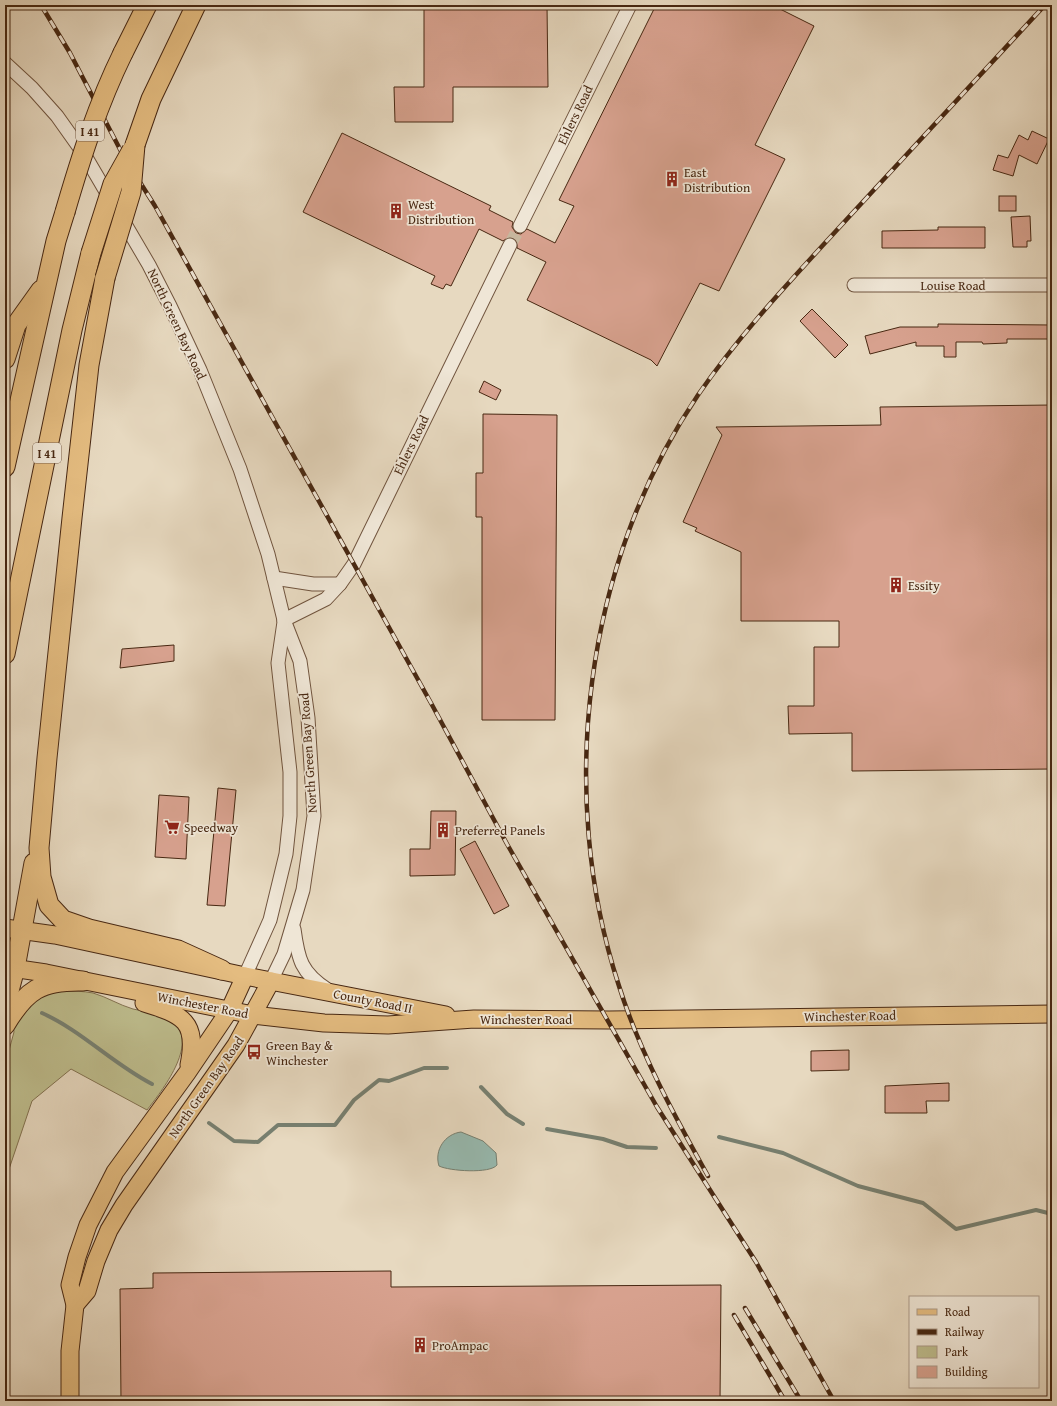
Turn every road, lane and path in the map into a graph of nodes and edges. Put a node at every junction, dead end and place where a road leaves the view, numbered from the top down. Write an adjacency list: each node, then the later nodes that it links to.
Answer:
1 (147, 5): 8 (highway, I 41, bridge)
2 (196, 5): 5 (highway, I 41)
3 (630, 5): 6 (street, Ehlers Road)
4 (5, 63): 13 (street, North Green Bay Road)
5 (135, 145): 16 (highway, I 41, bridge); 17 (highway, bridge)
6 (520, 226)
7 (510, 245): 14 (street, Ehlers Road)
8 (46, 284): 11 (highway); 12 (highway, I 41)
9 (1052, 284): 10 (street, Louise Road)
10 (854, 285)
11 (5, 359)
12 (5, 467)
13 (274, 578): 14 (street); 15 (street, North Green Bay Road)
14 (340, 584): 15 (street, Ehlers Road)
15 (284, 620): 18 (street, North Green Bay Road); 22 (street, North Green Bay Road)
16 (5, 654)
17 (39, 848): 19 (highway); 21 (highway)
18 (294, 927): 24 (street, North Green Bay Road); 25 (street)
19 (14, 930): 20 (highway); 21 (main road)
20 (10, 967): 23 (main road, Winchester Road); 26 (highway)
21 (222, 970): 22 (main road)
22 (245, 976): 24 (main road); 27 (main road, North Green Bay Road)
23 (87, 981): 27 (main road, Winchester Road); 31 (highway); 32 (main road)
24 (271, 981): 25 (main road, County Road II); 29 (main road, North Green Bay Road)
25 (333, 993): 30 (main road, County Road II)
26 (5, 1006)
27 (229, 1011): 29 (main road, Winchester Road); 32 (main road, North Green Bay Road)
28 (1052, 1014): 30 (main road, Winchester Road)
29 (253, 1016): 30 (main road, Winchester Road); 33 (main road, North Green Bay Road)
30 (474, 1019)
31 (5, 1025)
32 (187, 1073): 33 (main road, North Green Bay Road)
33 (76, 1305): 34 (main road, North Green Bay Road)
34 (70, 1401)

